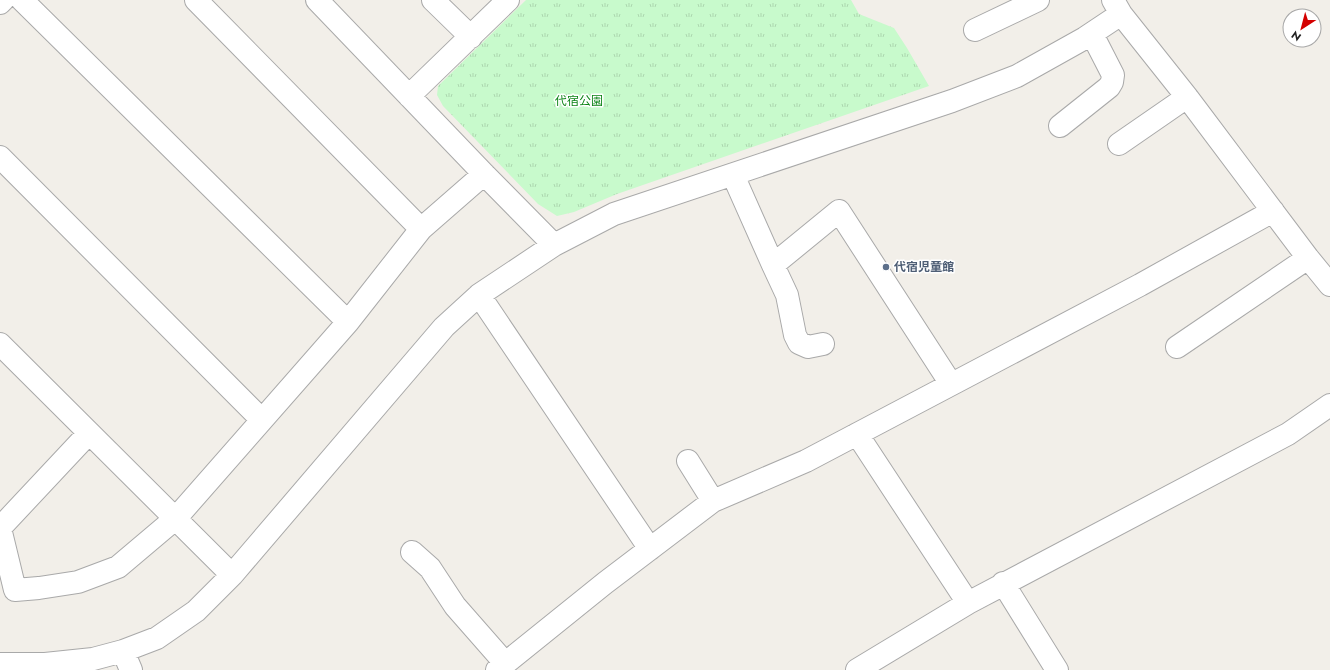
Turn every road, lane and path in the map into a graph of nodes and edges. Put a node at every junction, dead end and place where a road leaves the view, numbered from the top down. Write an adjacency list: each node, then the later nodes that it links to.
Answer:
1 (3, 0): 8 (street)
2 (22, 0): 27 (street)
3 (196, 0): 21 (street)
4 (317, 0): 13 (street)
5 (433, 0): 12 (street)
6 (508, 0): 12 (street)
7 (1038, 0): 10 (street)
8 (0, 3)
9 (1117, 7): 11 (street); 14 (street)
10 (975, 30)
11 (1092, 34): 15 (street); 19 (street)
12 (471, 37): 13 (street)
13 (409, 96): 18 (street)
14 (1187, 97): 16 (street); 20 (street)
15 (1060, 126)
16 (1119, 144)
17 (0, 157): 33 (street)
18 (484, 174): 21 (street); 22 (street)
19 (733, 175): 22 (street); 24 (street)
20 (1273, 211): 23 (street); 31 (street)
21 (421, 229): 27 (street)
22 (554, 245): 26 (street)
23 (1308, 258): 25 (street); 30 (street)
24 (773, 265): 29 (street); 31 (street)
25 (1330, 285)
26 (479, 295): 40 (street); 42 (street)
27 (348, 322): 33 (street)
28 (0, 344): 34 (street)
29 (823, 344)
30 (1177, 347)
31 (951, 384): 35 (street)
32 (1330, 405): 43 (street)
33 (262, 420): 38 (street)
34 (89, 433): 38 (street); 39 (street)
35 (856, 434): 37 (street); 44 (street)
36 (688, 462): 37 (street)
37 (713, 502): 40 (street)
38 (176, 518): 39 (street); 42 (street)
39 (0, 528)
40 (650, 549): 47 (street)
41 (412, 552): 47 (street)
42 (232, 575): 45 (street)
43 (1003, 583): 44 (street); 49 (street)
44 (968, 603): 48 (street)
45 (127, 660): 46 (street)
46 (0, 664)
47 (501, 667)
48 (857, 670)
49 (1057, 670)

